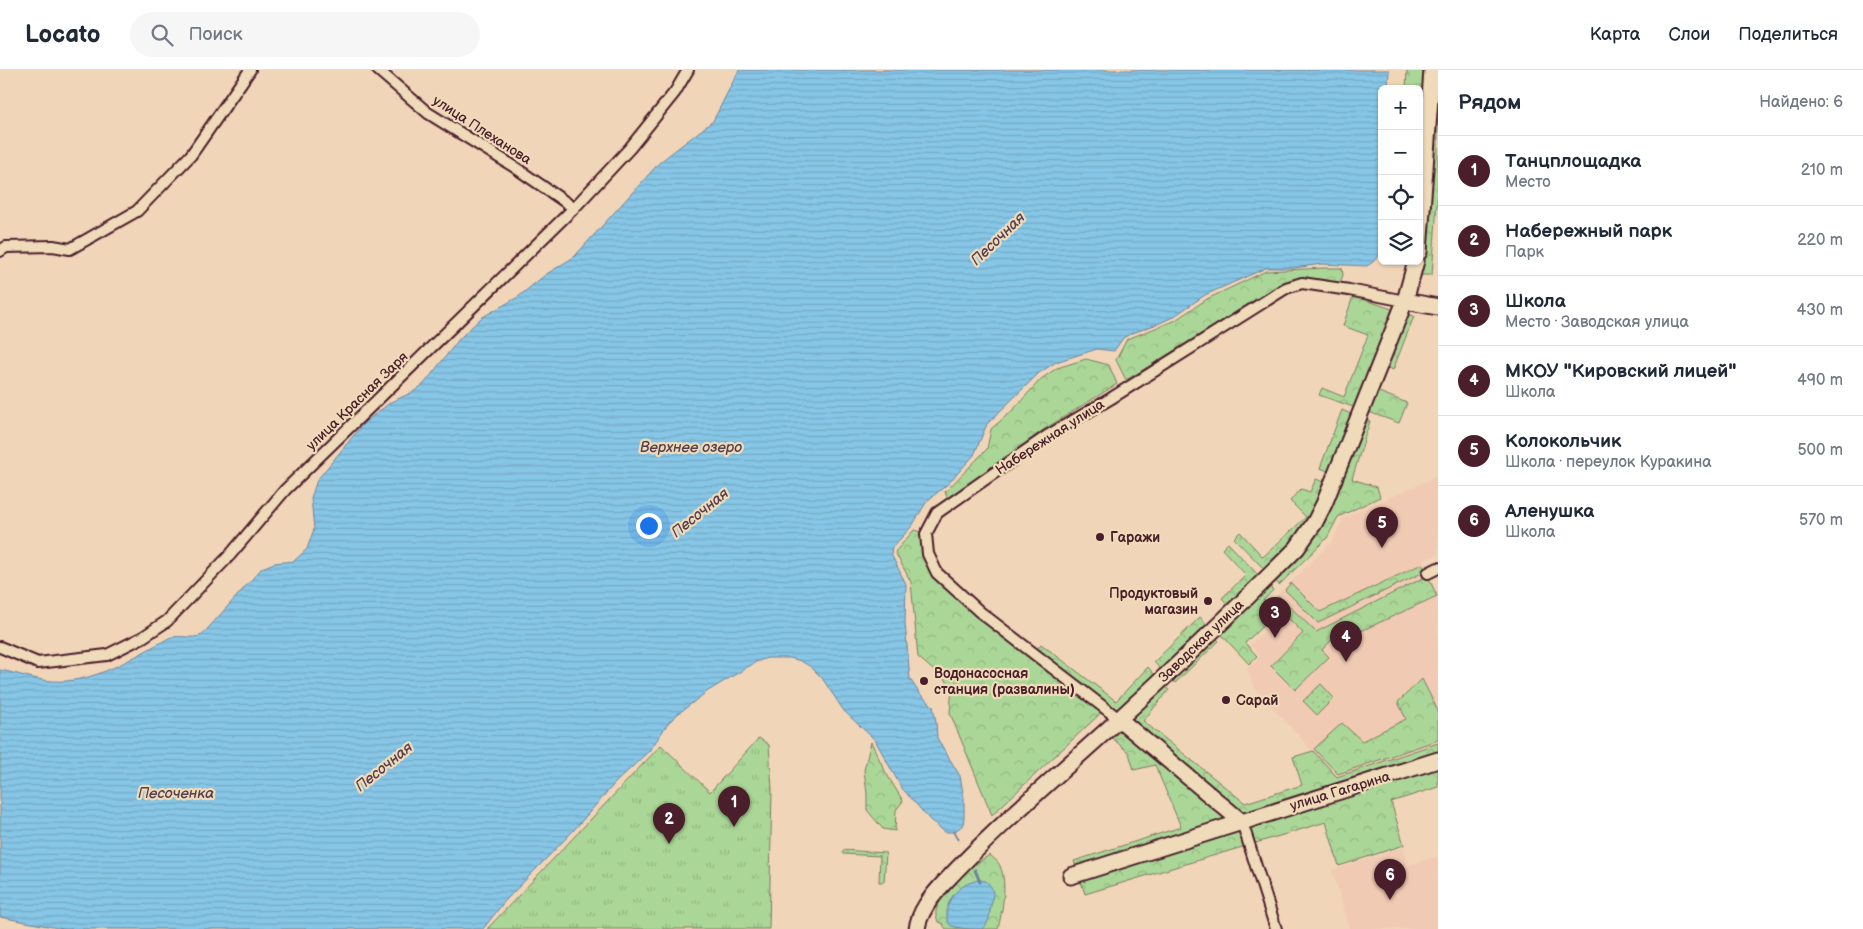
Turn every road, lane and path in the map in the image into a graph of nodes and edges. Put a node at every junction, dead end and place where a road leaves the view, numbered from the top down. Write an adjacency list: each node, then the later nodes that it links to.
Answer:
1 (250, 70): 7 (street)
2 (688, 70): 5 (street, улица Красная Заря)
3 (1432, 70): 6 (main road)
4 (385, 72): 5 (street, улица Плеханова)
5 (574, 208): 11 (street, улица Красная Заря)
6 (1421, 220)
7 (0, 251)
8 (1415, 265): 9 (main road, Заводская улица)
9 (1405, 301): 10 (main road, Набережная улица); 12 (main road, Заводская улица); 12 (street, Набережная улица)
10 (1438, 307)
11 (0, 647)
12 (1119, 719): 14 (main road); 16 (main road, Заводская улица)
13 (1438, 760): 14 (main road, улица Гагарина)
14 (1242, 822): 15 (main road, улица Гагарина); 17 (street)
15 (1071, 876)
16 (917, 929)
17 (1276, 929)

